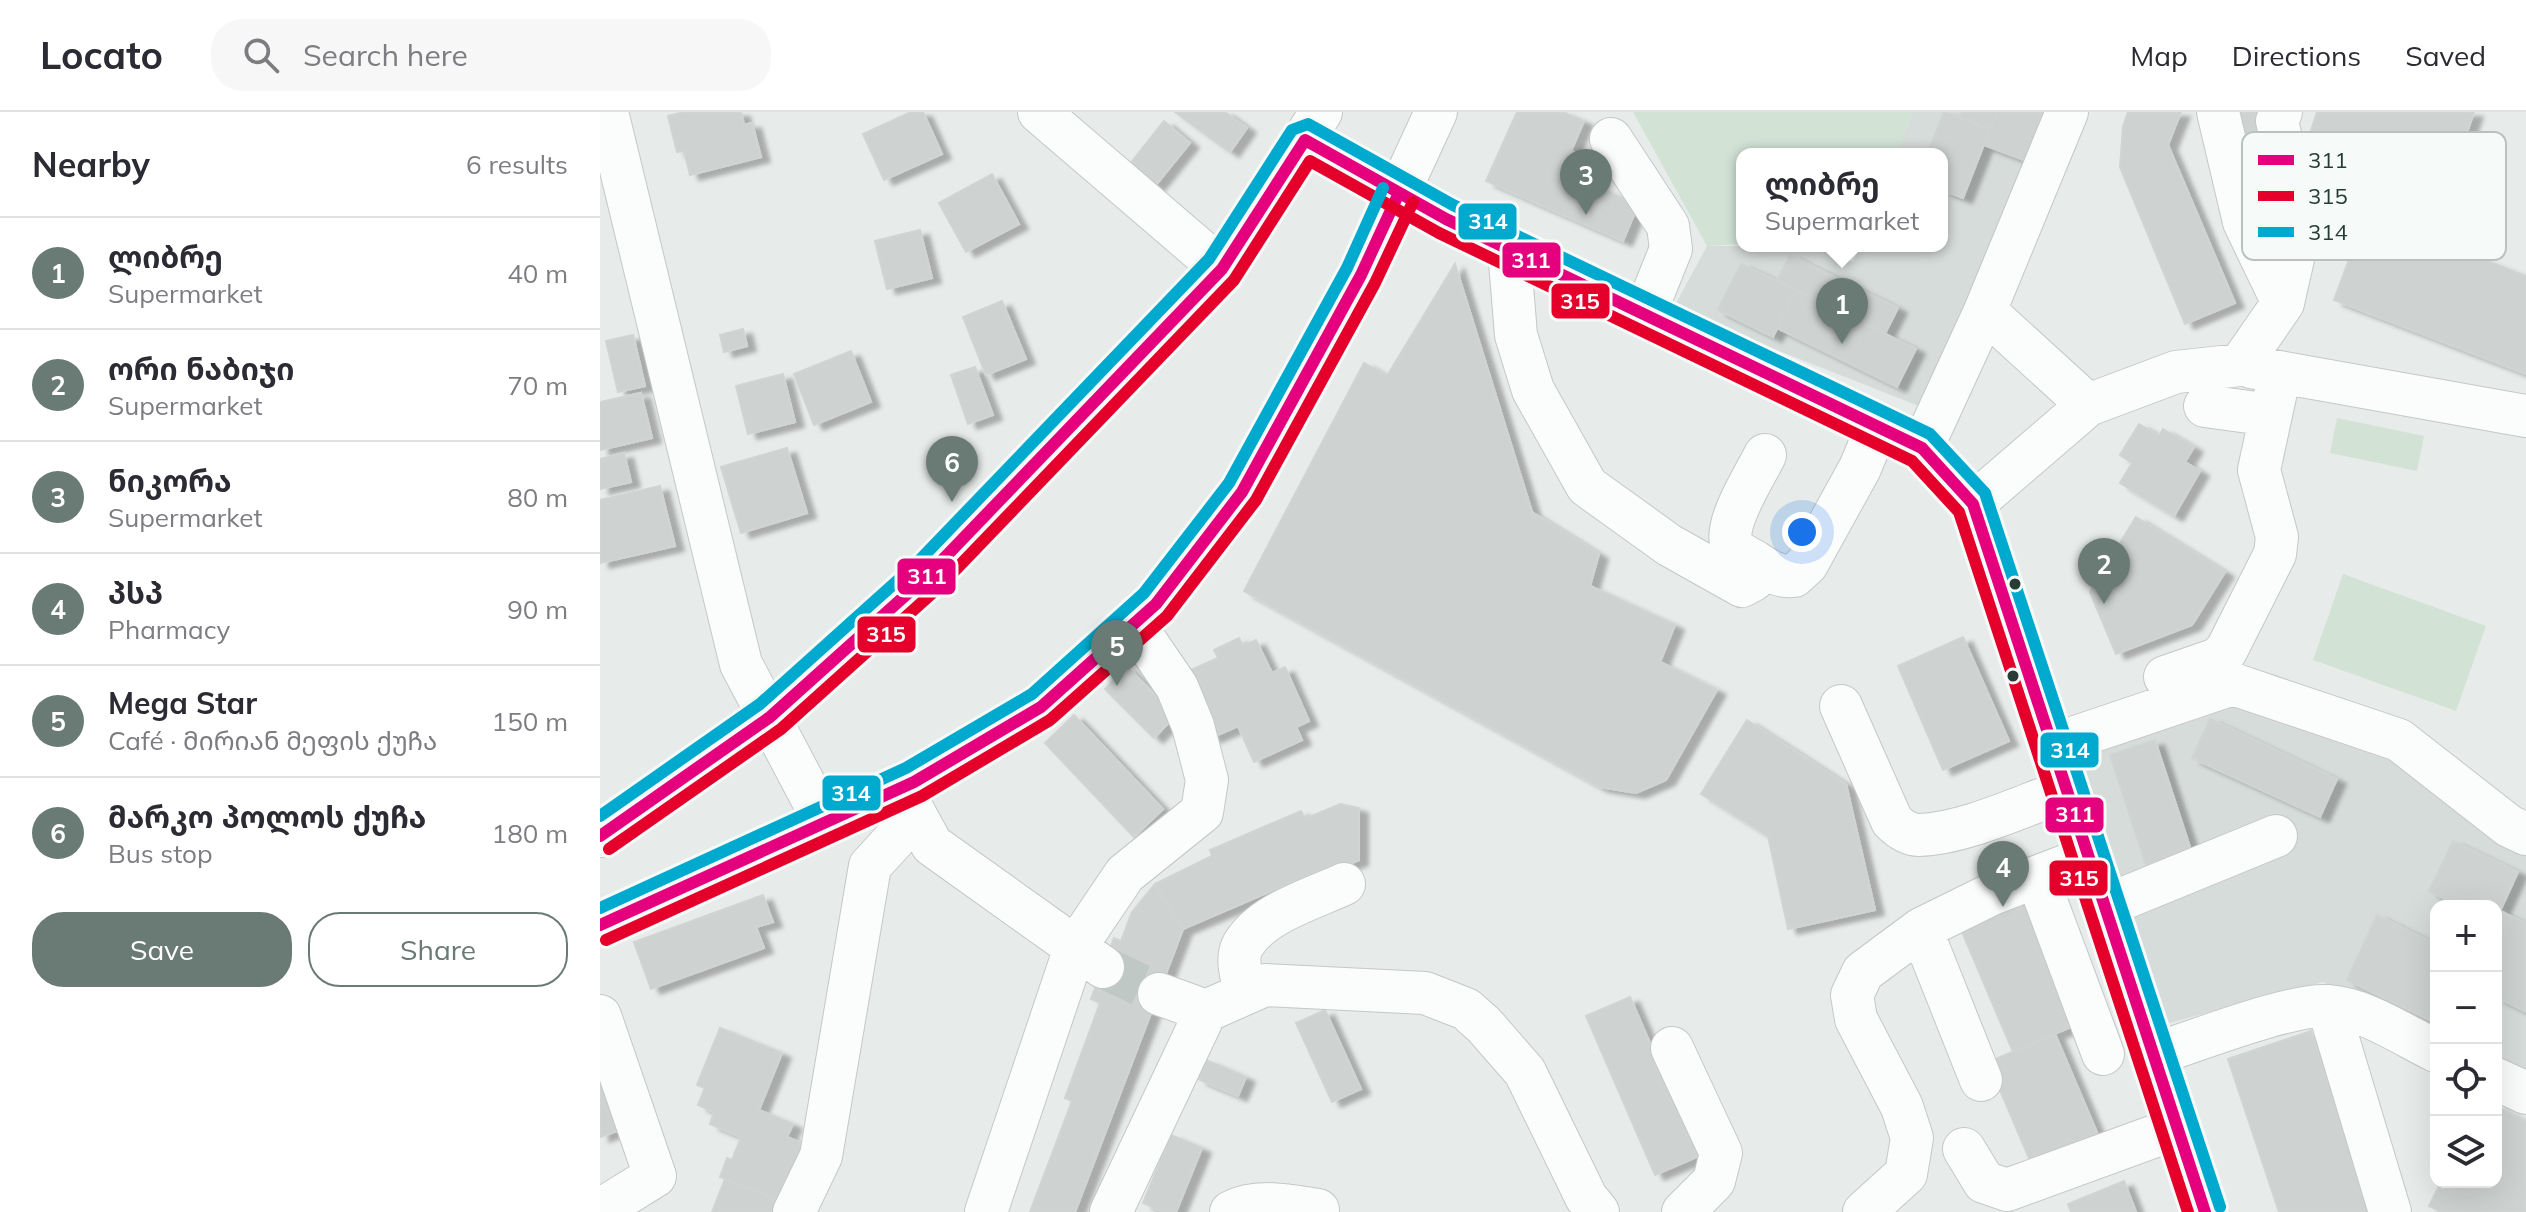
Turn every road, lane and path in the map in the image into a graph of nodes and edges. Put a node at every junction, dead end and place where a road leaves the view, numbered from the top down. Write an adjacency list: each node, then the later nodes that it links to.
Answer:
1 (607, 112): 32 (street)
2 (1039, 112): 15 (street)
3 (1436, 112): 10 (street)
4 (2067, 112): 17 (street)
5 (2218, 112): 11 (street)
6 (2281, 112): 8 (street)
7 (1313, 126): 10 (street); 15 (street)
8 (2280, 132)
9 (1611, 139): 18 (street)
10 (1398, 195): 12 (street); 29 (street)
11 (2242, 214)
12 (1509, 250): 18 (street); 28 (street)
13 (2262, 260): 16 (street)
14 (2293, 260): 16 (street)
15 (1222, 269): 32 (street)
16 (2283, 303): 19 (street)
17 (1985, 311): 20 (street); 25 (street)
18 (1644, 316): 24 (street)
19 (2260, 369): 20 (street); 22 (street); 23 (street)
20 (2088, 405): 27 (street)
21 (2205, 406): 22 (street)
22 (2271, 415): 30 (street)
23 (2526, 416)
24 (1877, 427): 25 (street); 28 (street)
25 (1922, 448): 27 (street)
26 (1765, 455): 28 (street)
27 (1973, 504): 33 (street)
28 (1761, 566)
29 (1134, 624): 35 (street); 46 (street)
30 (2118, 693)
31 (1841, 706): 34 (street)
32 (770, 717): 36 (street); 38 (street)
33 (2052, 745): 34 (street); 37 (street)
34 (2067, 790): 40 (street)
35 (908, 802): 36 (street); 46 (street); 64 (street)
36 (826, 825): 44 (street)
37 (2526, 834)
38 (600, 836)
39 (2276, 836): 43 (street)
40 (2089, 857): 41 (street); 43 (street)
41 (2037, 877): 45 (street); 54 (street)
42 (1344, 884): 47 (street)
43 (2105, 906): 55 (street)
44 (600, 925)
45 (1921, 929): 56 (street); 70 (street)
46 (1089, 957): 65 (street)
47 (1246, 993): 50 (street); 68 (street)
48 (1159, 994): 50 (street)
49 (2328, 1006): 53 (street); 55 (street); 72 (street)
50 (1206, 1011): 66 (street)
51 (600, 1016): 61 (street)
52 (1672, 1048): 69 (street)
53 (2430, 1048)
54 (2103, 1054)
55 (2155, 1054): 59 (street)
56 (1981, 1080)
57 (2502, 1082): 58 (street)
58 (2526, 1093)
59 (2177, 1128): 60 (street); 71 (street)
60 (1964, 1149)
61 (654, 1194): 62 (street)
62 (600, 1210)
63 (1329, 1211): 67 (street)
64 (794, 1212)
65 (986, 1212)
66 (1111, 1212)
67 (1231, 1212)
68 (1598, 1212)
69 (1683, 1212)
70 (1864, 1212)
71 (2205, 1212)
72 (2390, 1212)

